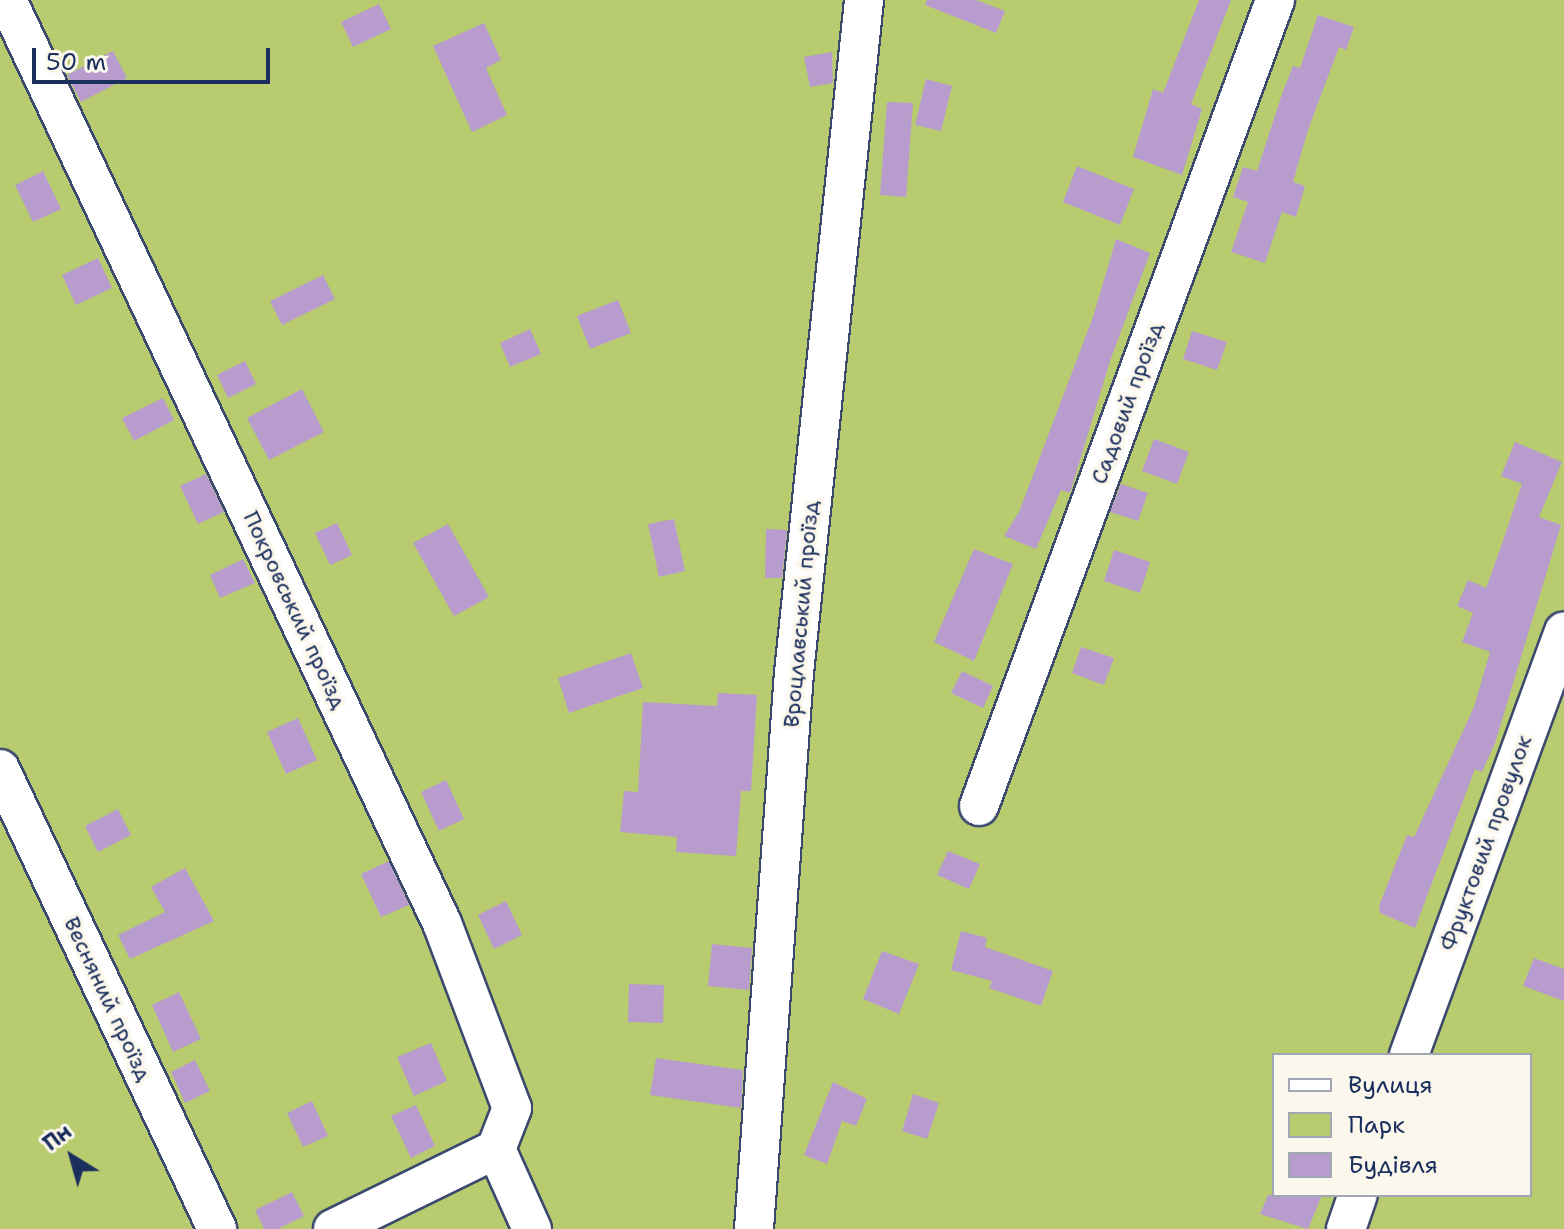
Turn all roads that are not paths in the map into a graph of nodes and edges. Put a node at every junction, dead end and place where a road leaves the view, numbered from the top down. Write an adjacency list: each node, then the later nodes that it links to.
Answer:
1 (7, 0): 8 (street, Покровський проїзд)
2 (864, 0): 13 (street, Вроцлавський проїзд)
3 (1275, 0): 6 (street, Садовий проїзд)
4 (1564, 632): 7 (street, Фруктовий провулок)
5 (0, 769): 10 (street, Весняний проїзд)
6 (979, 806)
7 (1410, 1053)
8 (496, 1149): 11 (street); 12 (street)
9 (1357, 1197): 14 (street)
10 (217, 1229)
11 (333, 1229)
12 (532, 1229)
13 (754, 1229)
14 (1346, 1229)

